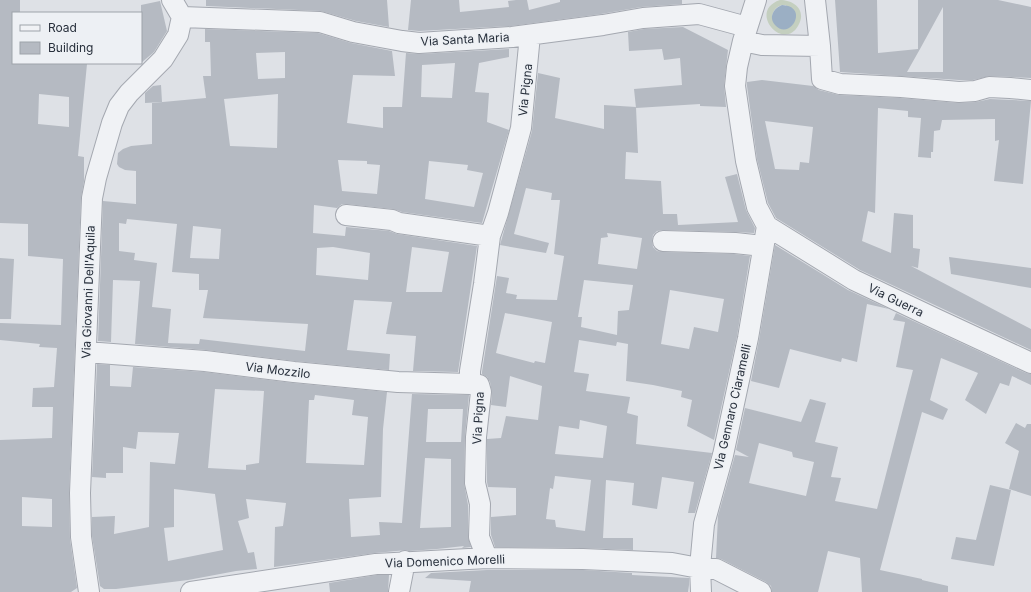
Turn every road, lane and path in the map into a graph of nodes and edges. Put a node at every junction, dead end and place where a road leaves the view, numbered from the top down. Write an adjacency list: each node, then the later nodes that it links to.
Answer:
1 (172, 0): 4 (street)
2 (756, 0): 5 (street)
3 (815, 0): 7 (street)
4 (182, 17): 6 (street, Via Santa Maria); 14 (street, Via Giovanni Dell'Aquila)
5 (745, 34): 6 (street, Via Santa Maria); 7 (street, Via Santa Maria); 10 (street)
6 (530, 35): 11 (street, Via Pigna)
7 (820, 46): 8 (street)
8 (1031, 90)
9 (346, 215): 11 (street)
10 (767, 226): 13 (street, Via Gennaro Ciaramelli); 15 (street, Via Guerra)
11 (490, 236): 16 (street, Via Pigna)
12 (663, 241): 13 (street)
13 (763, 246): 19 (street, Via Gennaro Ciaramelli)
14 (86, 352): 16 (street, Via Mozzilo); 20 (street, Via Giovanni Dell'Aquila)
15 (1031, 363)
16 (470, 384): 17 (street, Via Pigna)
17 (487, 558): 18 (street, Via Domenico Morelli); 19 (street, Via Domenico Morelli)
18 (405, 562): 21 (street, Via Domenico Morelli); 22 (street)
19 (700, 567): 23 (street, Via Gennaro Ciaramelli); 24 (street, Via Domenico Morelli)
20 (89, 592)
21 (191, 592)
22 (399, 592)
23 (701, 592)
24 (761, 592)

